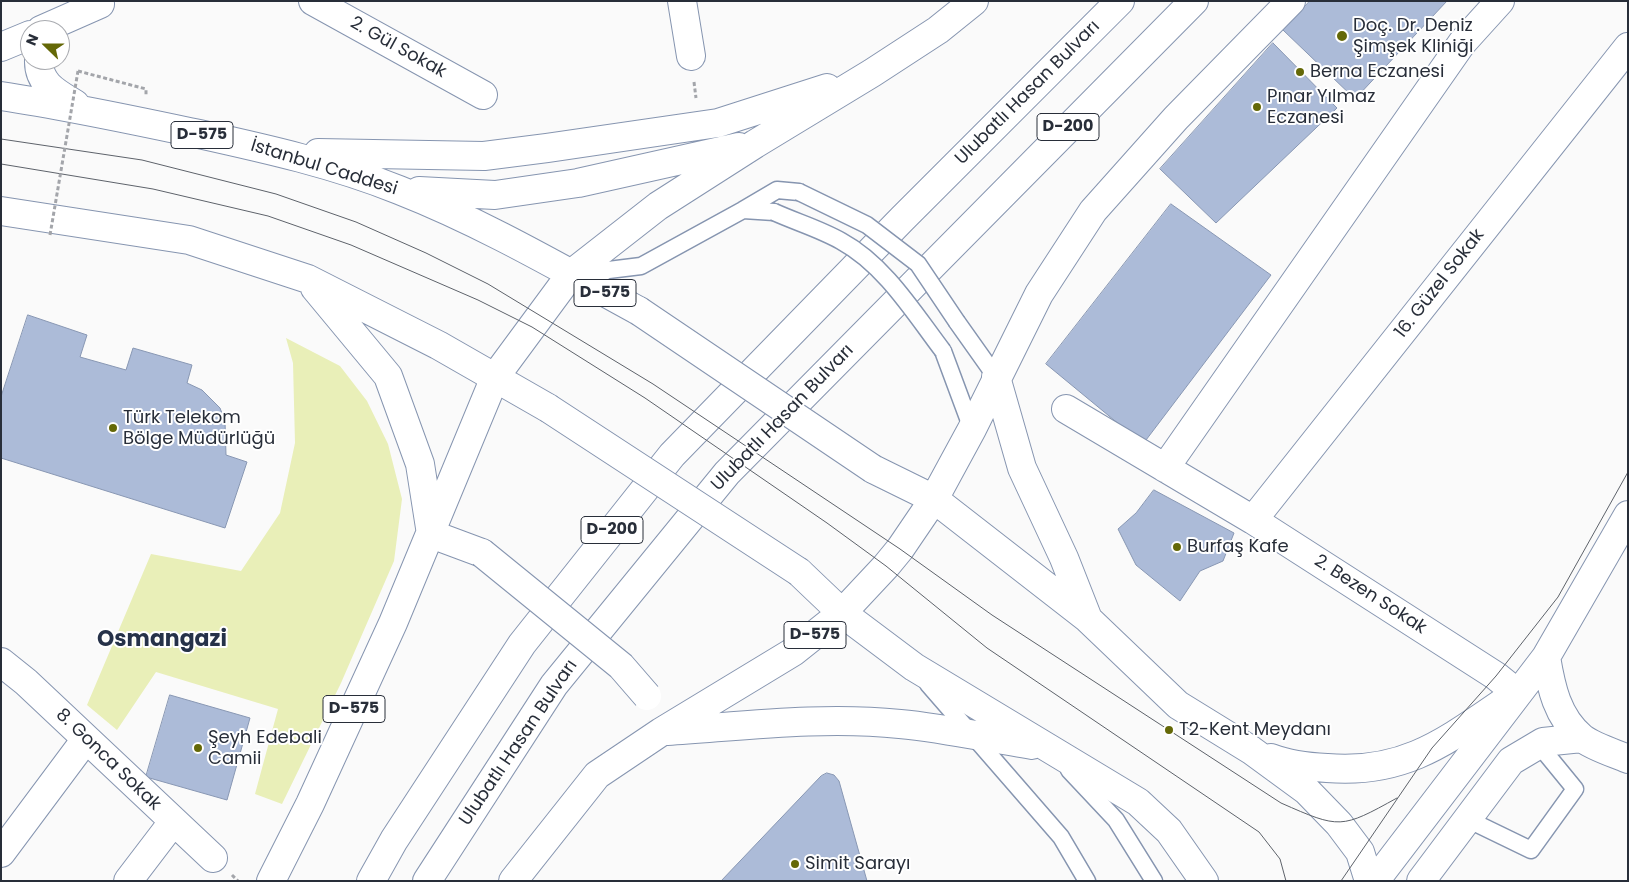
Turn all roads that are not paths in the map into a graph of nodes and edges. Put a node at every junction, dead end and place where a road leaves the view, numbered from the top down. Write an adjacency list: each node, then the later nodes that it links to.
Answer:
1 (313, 1): 17 (main road, 2. Gül Sokak)
2 (682, 1): 14 (main road)
3 (974, 1): 16 (main road)
4 (1120, 1): 56 (main road, Ulubatlı Hasan Bulvarı / D-200)
5 (1194, 1): 57 (main road, Ulubatlı Hasan Bulvarı / D-200)
6 (1291, 1): 28 (main road)
7 (1500, 1): 31 (main road)
8 (102, 3): 9 (main road); 10 (main road)
9 (64, 20)
10 (70, 28)
11 (20, 39): 12 (main road)
12 (1, 47)
13 (1628, 47): 34 (main road, 16. Güzel Sokak)
14 (691, 56)
15 (38, 70): 19 (main road)
16 (872, 73): 20 (main road); 21 (main road)
17 (483, 95)
18 (1, 96): 19 (main road, İstanbul Caddesi / D-575)
19 (83, 108): 21 (main road, İstanbul Caddesi / D-575)
20 (755, 144): 22 (main road); 25 (main road)
21 (282, 152): 22 (main road, İstanbul Caddesi / D-575)
22 (399, 189): 25 (main road, İstanbul Caddesi)
23 (743, 210): 25 (lane); 28 (lane, bridge); 30 (lane, bridge)
24 (1, 211): 26 (main road)
25 (571, 274): 27 (main road); 32 (main road, D-575, bridge)
26 (308, 279): 27 (main road); 35 (main road)
27 (495, 377): 35 (main road); 36 (main road, bridge)
28 (996, 377): 30 (main road); 37 (main road)
29 (1066, 409): 31 (main road, 2. Bezen Sokak)
30 (972, 429): 32 (main road)
31 (1165, 468): 34 (main road, 2. Bezen Sokak)
32 (934, 499): 36 (main road, D-575); 37 (main road)
33 (1628, 515): 38 (main road)
34 (1253, 520): 41 (main road, 2. Bezen Sokak)
35 (431, 534): 42 (main road, bridge); 55 (main road, D-575)
36 (842, 613): 40 (main road); 42 (main road, D-575)
37 (1088, 619): 48 (main road)
38 (1546, 657): 41 (main road); 44 (main road)
39 (1, 662): 45 (main road, 8. Gonca Sokak)
40 (914, 668): 43 (lane); 47 (main road)
41 (1517, 693): 48 (main road); 63 (main road)
42 (660, 732): 43 (main road); 58 (main road, D-575)
43 (973, 735): 47 (main road); 59 (lane)
44 (1582, 738): 46 (main road); 49 (main road)
45 (86, 739): 51 (main road, 8. Gonca Sokak); 52 (main road)
46 (1539, 745): 50 (main road); 50 (lane)
47 (1048, 748): 60 (lane); 61 (main road)
48 (1251, 750): 62 (main road)
49 (1628, 759)
50 (1467, 819): 64 (main road)
51 (174, 822): 53 (main road, 8. Gonca Sokak); 54 (main road)
52 (1, 853)
53 (214, 858)
54 (128, 881)
55 (271, 881)
56 (370, 881)
57 (427, 881)
58 (513, 881)
59 (1087, 881)
60 (1154, 881)
61 (1204, 881)
62 (1369, 881)
63 (1375, 881)
64 (1421, 881)

